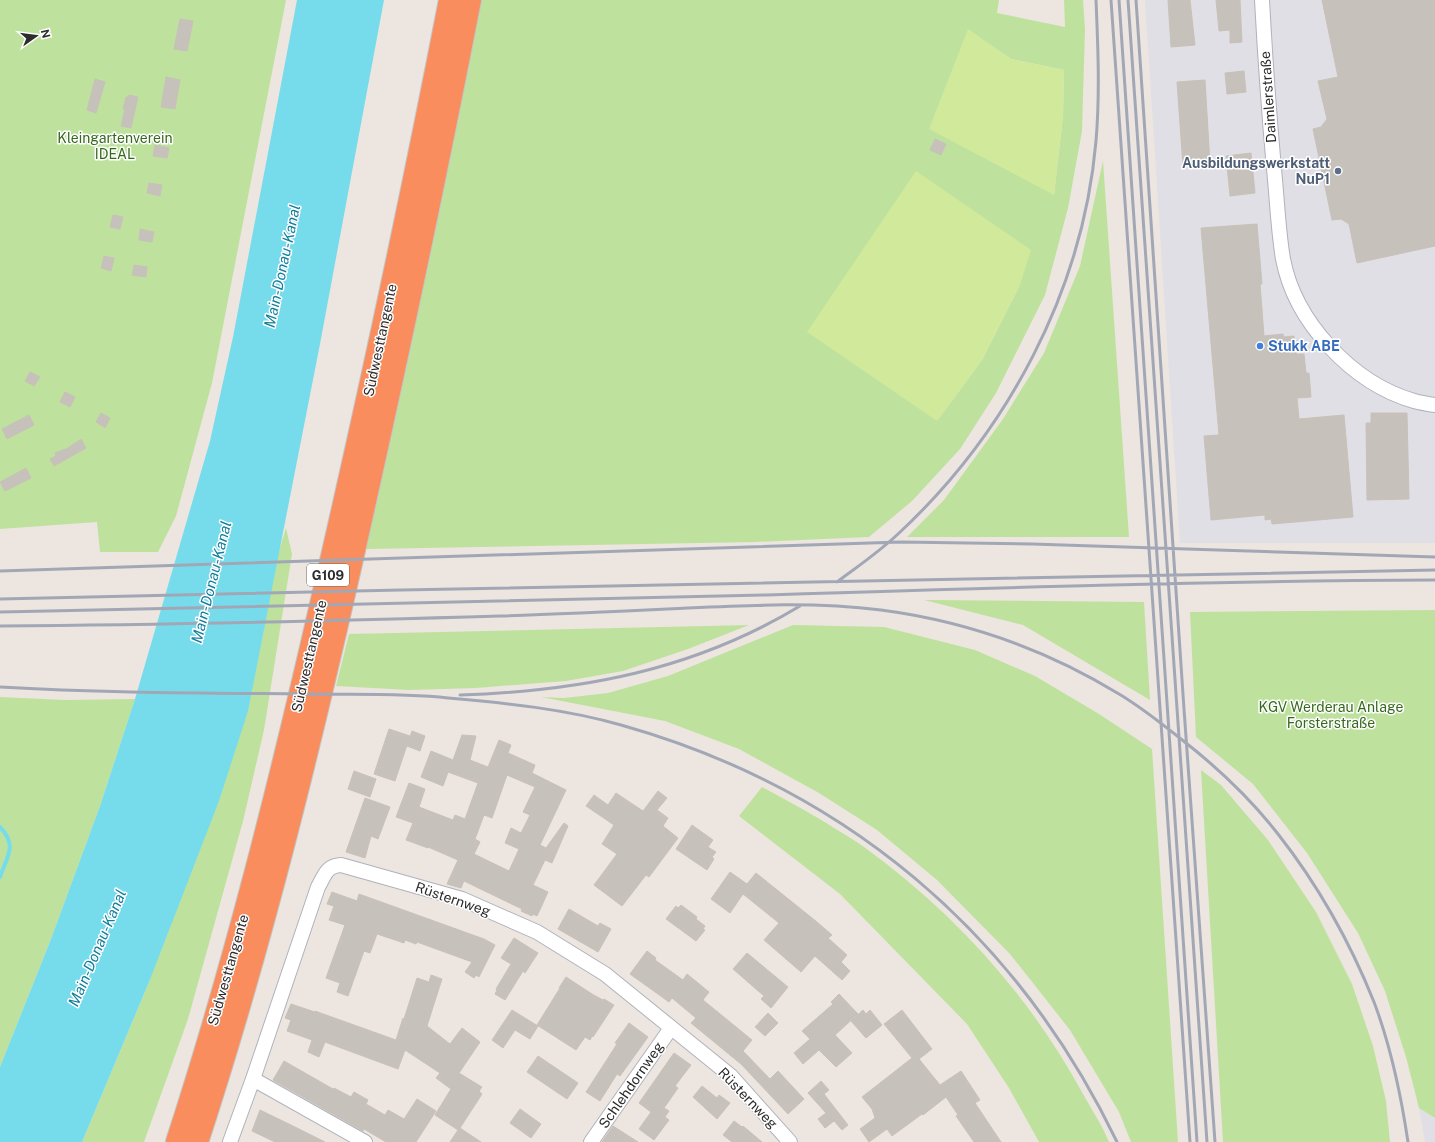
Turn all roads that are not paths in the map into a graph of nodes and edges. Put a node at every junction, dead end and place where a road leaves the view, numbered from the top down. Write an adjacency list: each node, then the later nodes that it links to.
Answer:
1 (450, 0): 7 (highway, Südwesttangente / G109)
2 (470, 0): 8 (highway, Südwesttangente / G109)
3 (1262, 0): 4 (street, Daimlerstraße)
4 (1435, 405)
5 (671, 1028): 6 (street, Rüsternweg); 11 (street, Schlehdornweg); 12 (street, Rüsternweg)
6 (253, 1079): 9 (street, Rüsternweg); 10 (street)
7 (177, 1142)
8 (197, 1142)
9 (230, 1142)
10 (365, 1142)
11 (591, 1142)
12 (790, 1142)

